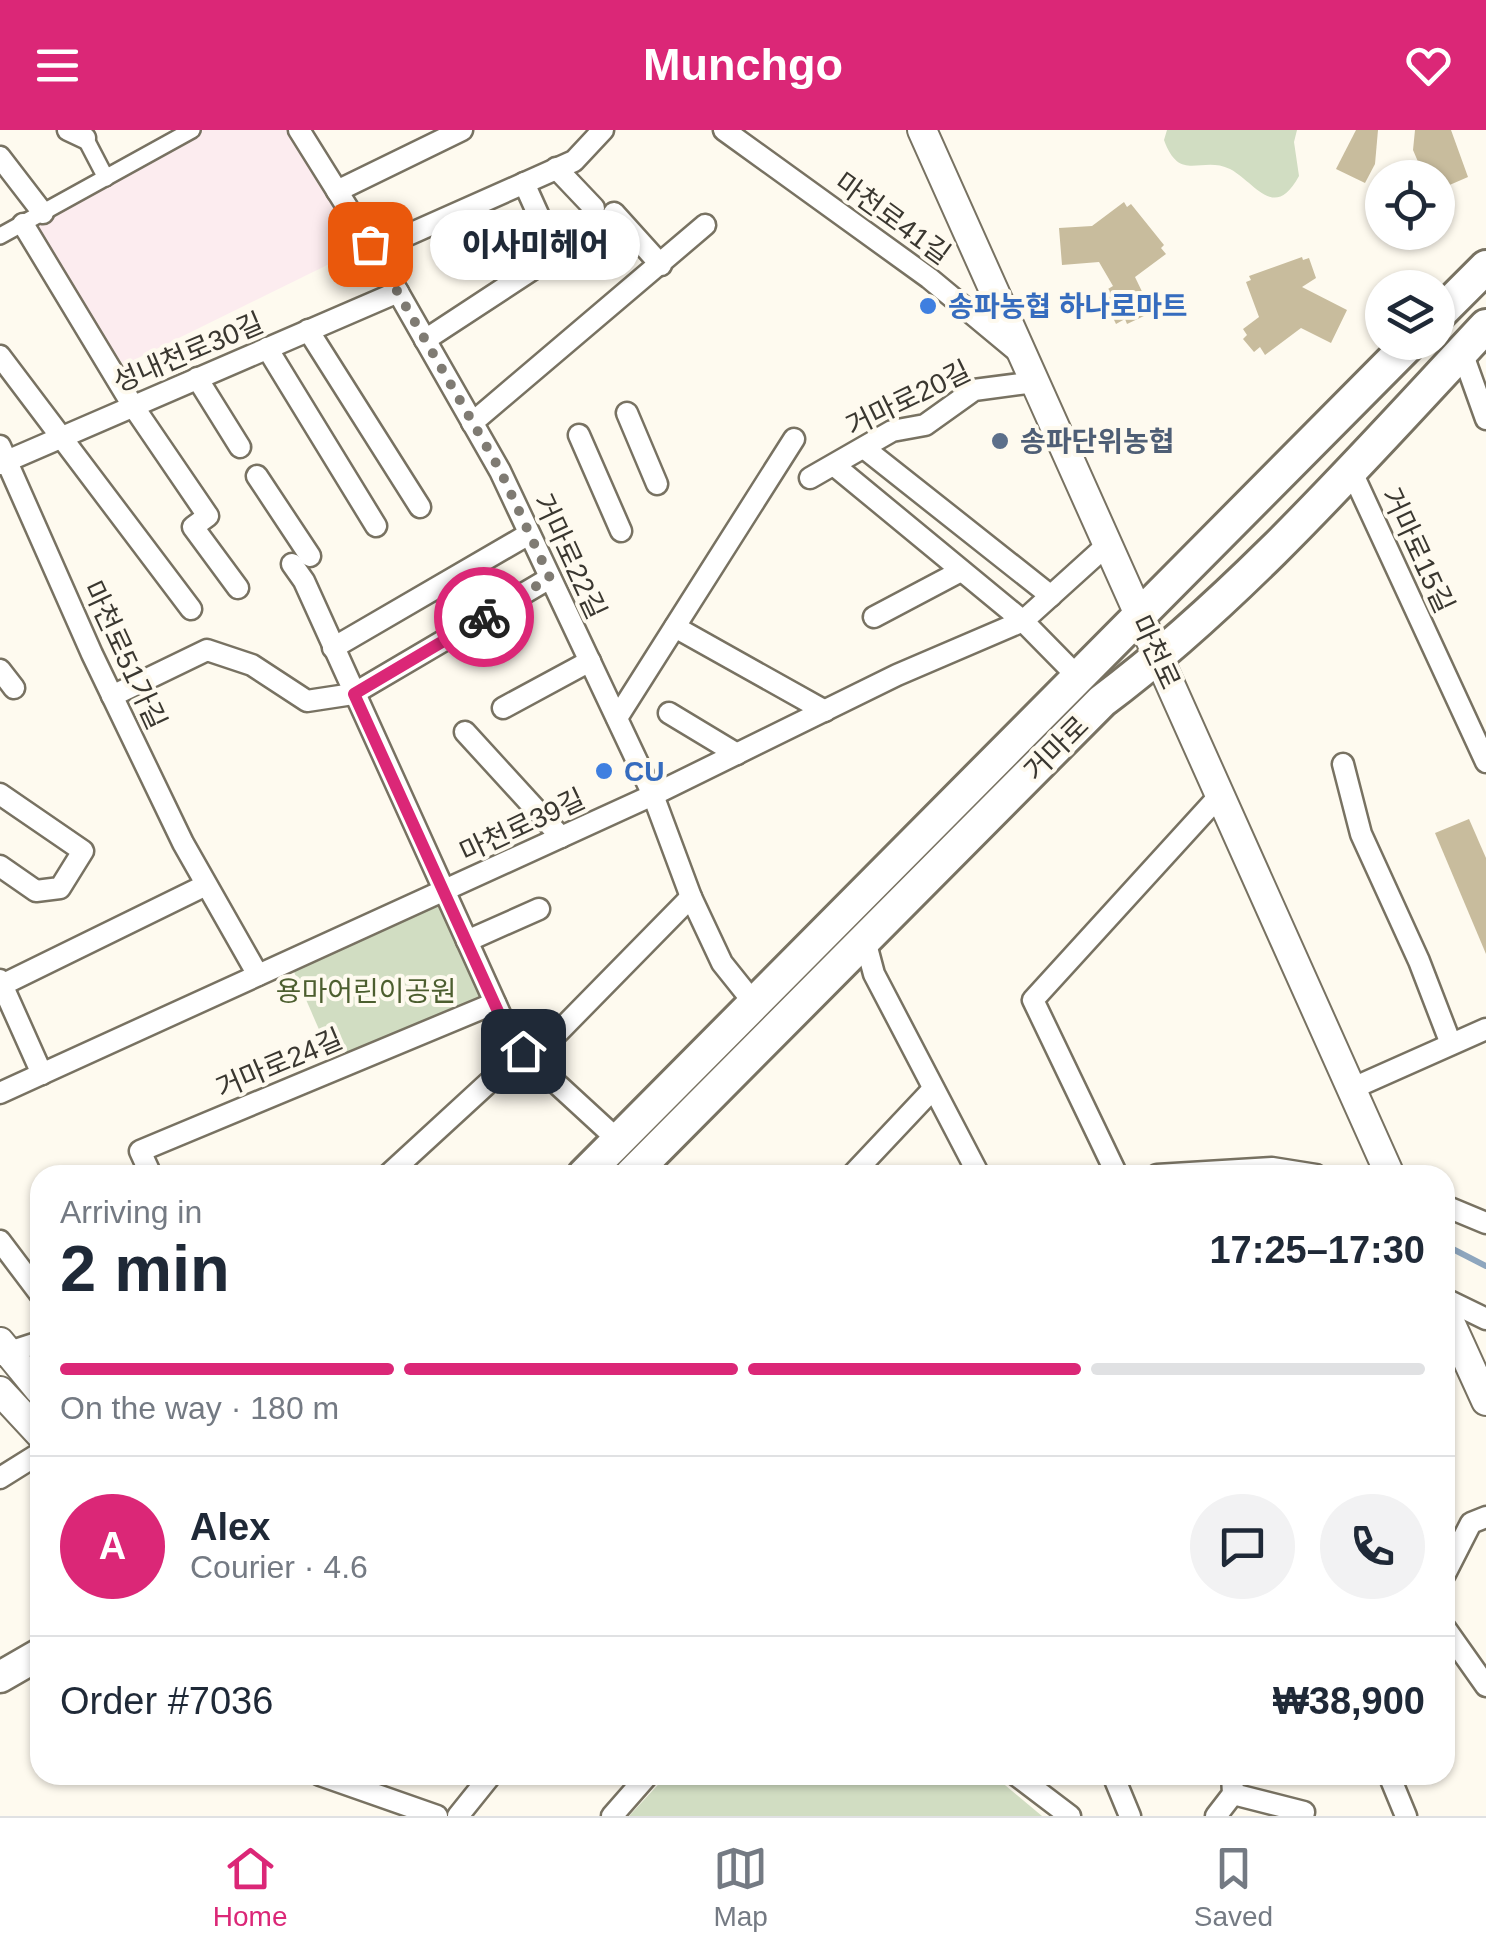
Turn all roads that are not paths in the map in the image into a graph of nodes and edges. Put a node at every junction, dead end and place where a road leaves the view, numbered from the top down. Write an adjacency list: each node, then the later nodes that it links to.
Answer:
1 (192, 130): 10 (street)
2 (299, 130): 12 (street, 거마로22길)
3 (462, 130): 12 (street)
4 (602, 130): 9 (street)
5 (724, 130): 29 (street, 마천로41길)
6 (922, 130): 29 (street, 마천로)
7 (78, 133): 10 (street)
8 (0, 157): 13 (street)
9 (556, 168): 11 (street); 18 (street)
10 (106, 178): 13 (street)
11 (524, 183): 17 (street); 24 (street)
12 (337, 191): 17 (street, 거마로22길)
13 (43, 213): 14 (street)
14 (22, 224): 16 (street); 31 (street)
15 (705, 225): 18 (street)
16 (0, 236)
17 (374, 250): 20 (street, 거마로22길)
18 (661, 265): 34 (street)
19 (1486, 266): 21 (main road)
20 (398, 292): 23 (street, 성내천로30길); 24 (street, 거마로22길)
21 (1455, 298)
22 (1486, 326): 26 (main road, 거마로)
23 (308, 330): 25 (street, 성내천로30길); 46 (street)
24 (425, 340): 34 (street, 거마로22길)
25 (267, 348): 30 (street, 성내천로30길); 47 (street)
26 (1462, 352): 33 (street); 42 (main road, 거마로)
27 (0, 356): 36 (street)
28 (1392, 360): 56 (main road, 거마로)
29 (1029, 370): 39 (street, 거마로20길); 50 (street, 마천로)
30 (196, 378): 31 (street, 성내천로30길); 38 (street)
31 (133, 406): 36 (street, 성내천로30길); 53 (street)
32 (627, 413): 45 (street)
33 (1486, 419)
34 (472, 423): 49 (street, 거마로22길)
35 (579, 435): 48 (street)
36 (63, 436): 40 (street, 성내천로30길); 55 (street)
37 (794, 439): 59 (street)
38 (240, 447)
39 (864, 448): 41 (street, 거마로20길); 54 (street)
40 (2, 457): 67 (street, 마천로51가길)
41 (835, 466): 44 (street, 거마로20길); 51 (street)
42 (1351, 470): 61 (main road, 거마로); 74 (street, 거마로15길)
43 (258, 476): 60 (street)
44 (810, 478)
45 (657, 484)
46 (420, 506)
47 (376, 526)
48 (622, 532)
49 (530, 534): 52 (street, 거마로22길); 60 (street)
50 (1107, 545): 54 (street, 마천로39길); 56 (street, 마천로)
51 (961, 570): 57 (street); 58 (street)
52 (550, 578): 62 (street, 거마로22길); 66 (street)
53 (238, 588)
54 (1051, 596): 58 (street, 마천로39길)
55 (191, 609)
56 (1139, 616): 61 (street, 마천로); 64 (main road, 거마로)
57 (874, 617)
58 (1023, 621): 64 (street, 거마로); 69 (street, 마천로39길)
59 (674, 627): 69 (street); 71 (street)
60 (333, 648): 66 (street)
61 (1158, 659): 78 (street, 마천로); 85 (main road, 거마로)
62 (590, 662): 68 (street); 71 (street, 거마로22길)
63 (0, 670): 65 (street)
64 (1078, 677): 90 (main road, 거마로)
65 (14, 688)
66 (354, 694): 67 (street); 82 (street)
67 (112, 696): 81 (street, 마천로51가길)
68 (504, 708)
69 (825, 711): 73 (street, 마천로39길)
70 (669, 713): 73 (street)
71 (616, 718): 77 (street, 거마로22길)
72 (465, 732): 79 (street)
73 (737, 754): 77 (street, 마천로39길)
74 (1486, 762)
75 (1343, 764): 92 (street)
76 (0, 794): 80 (street)
77 (653, 795): 79 (street, 마천로39길); 83 (street, 거마로22길)
78 (1220, 795): 96 (street, 마천로); 105 (street)
79 (560, 837): 82 (street, 마천로39길)
80 (0, 866)
81 (206, 885): 87 (street, 마천로51가길); 88 (street)
82 (444, 891): 86 (street); 87 (street, 마천로39길)
83 (691, 897): 90 (street, 거마로22길); 93 (street)
84 (539, 908): 86 (street)
85 (865, 940): 95 (street); 102 (main road, 거마로)
86 (467, 941): 89 (street)
87 (258, 976): 94 (street, 마천로39길)
88 (1, 984): 94 (street)
89 (495, 1003): 93 (street); 99 (street, 거마로24길)
90 (754, 1003): 98 (main road, 거마로)
91 (1486, 1029): 92 (street)
92 (1451, 1044): 96 (street)
93 (527, 1055): 98 (street); 100 (street)
94 (42, 1074): 97 (street, 마천로39길)
95 (932, 1089): 103 (street); 104 (street)
96 (1350, 1089): 106 (street, 마천로)
97 (0, 1093)
98 (618, 1140): 101 (main road, 거마로)
99 (146, 1165)
100 (400, 1165)
101 (594, 1165)
102 (641, 1165)
103 (861, 1165)
104 (974, 1165)
105 (1112, 1165)
106 (1385, 1165)
107 (1455, 1210): 108 (street)
108 (1486, 1223)
109 (0, 1241): 110 (street)
110 (30, 1281)
111 (1455, 1304): 112 (street)
112 (1486, 1319)
113 (30, 1344): 115 (street)
114 (1455, 1349): 118 (street)
115 (3, 1350): 116 (street)
116 (30, 1380)
117 (0, 1391): 119 (street)
118 (1486, 1401)
119 (30, 1423)
120 (30, 1459): 121 (street)
121 (0, 1478)
122 (1486, 1517): 123 (street)
123 (1455, 1554)
124 (1455, 1642): 127 (street)
125 (30, 1660): 126 (main road)
126 (0, 1676)
127 (1486, 1686)
128 (349, 1785): 136 (street)
129 (483, 1785): 137 (street)
130 (639, 1785): 138 (street)
131 (1029, 1785): 139 (street)
132 (1117, 1785): 140 (street)
133 (1233, 1785): 141 (street); 142 (street)
134 (1391, 1785): 135 (street)
135 (1399, 1810)
136 (438, 1816)
137 (458, 1816)
138 (612, 1816)
139 (1070, 1816)
140 (1130, 1816)
141 (1216, 1816)
142 (1303, 1816)

